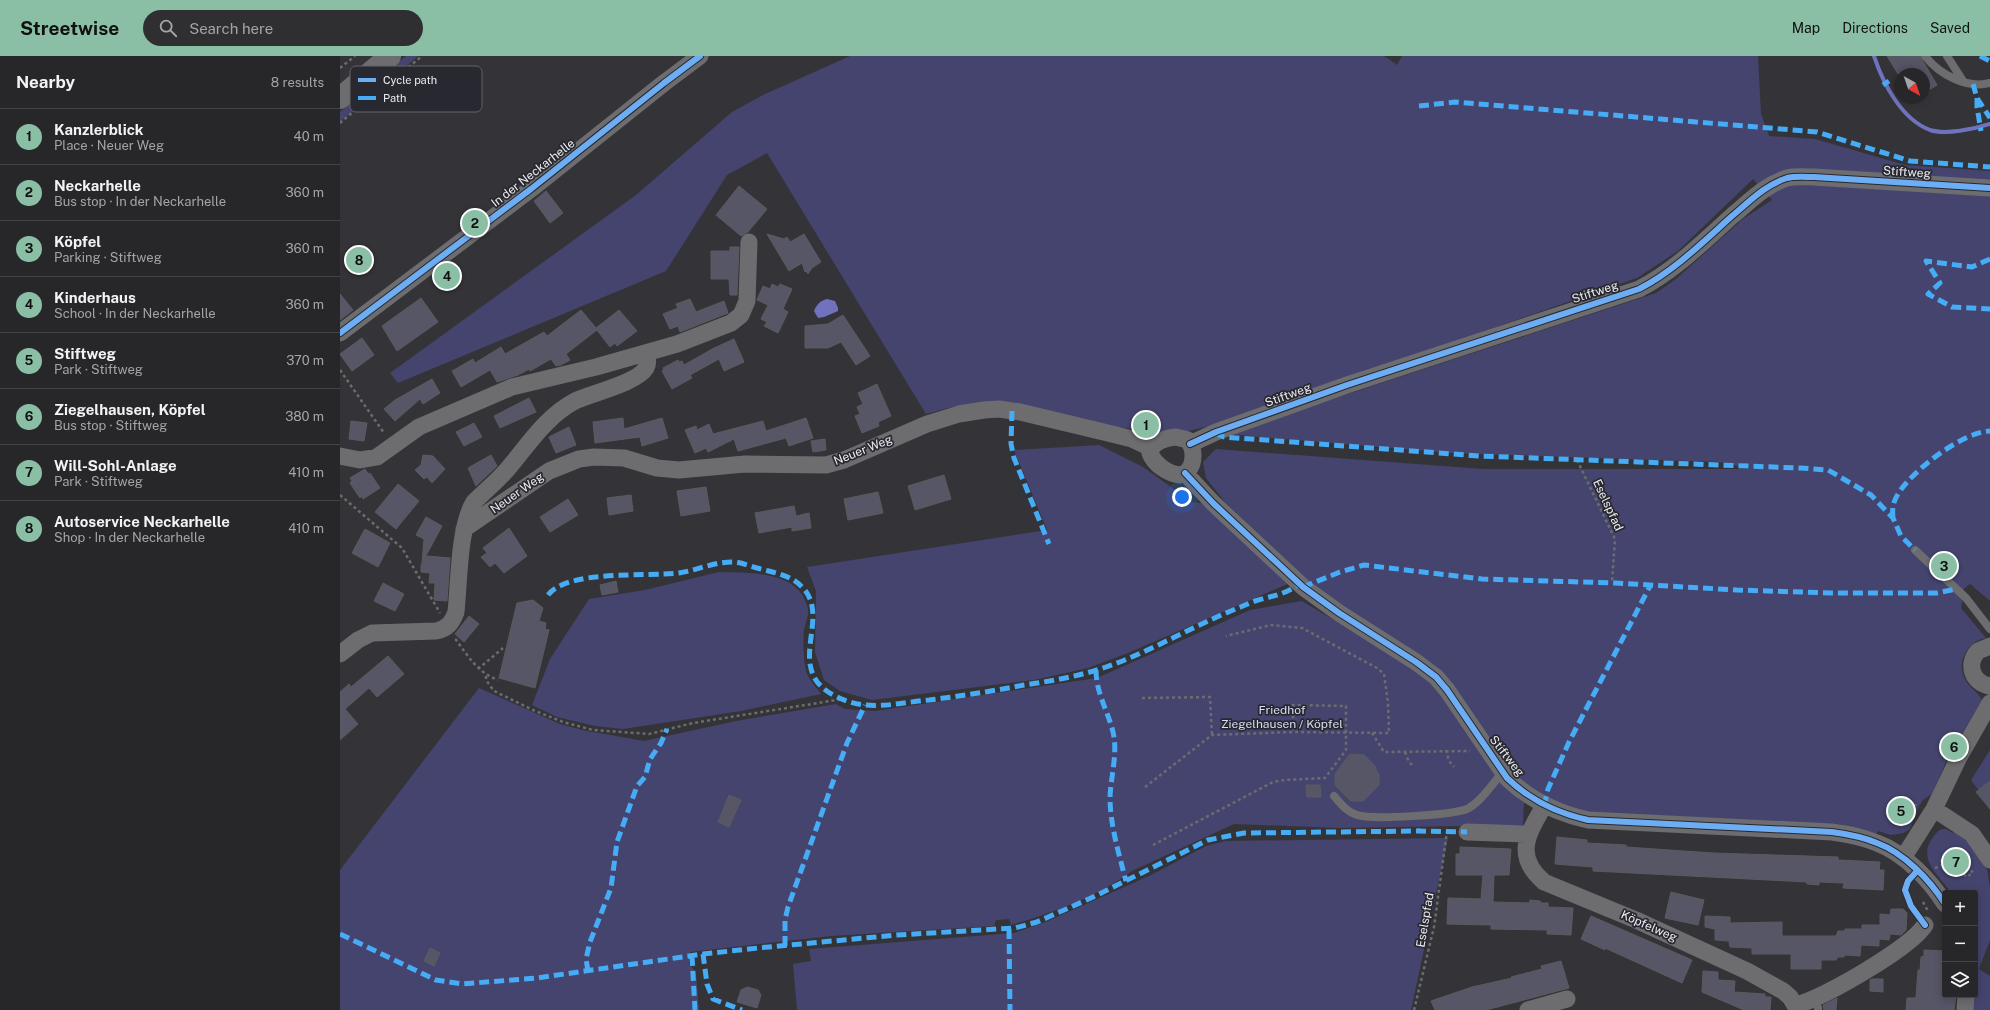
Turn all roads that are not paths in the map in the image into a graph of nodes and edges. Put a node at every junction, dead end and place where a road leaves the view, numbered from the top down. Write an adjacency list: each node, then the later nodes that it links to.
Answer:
1 (390, 56): 5 (main road)
2 (700, 56): 10 (street, In der Neckarhelle)
3 (1925, 56): 6 (lane)
4 (1948, 56): 6 (lane)
5 (381, 66)
6 (1963, 81): 7 (lane)
7 (1990, 83)
8 (1990, 188): 12 (street, Stiftweg)
9 (749, 242): 11 (street)
10 (340, 333)
11 (646, 353): 14 (street); 16 (street, Neuer Weg)
12 (1190, 444): 13 (street); 15 (street)
13 (1151, 448): 15 (street); 16 (street, Neuer Weg)
14 (340, 456)
15 (1185, 473): 23 (street, Stiftweg)
16 (464, 529): 20 (street)
17 (1915, 550): 18 (lane)
18 (1990, 629)
19 (1990, 646): 21 (street)
20 (340, 654)
21 (1990, 686)
22 (1990, 703): 26 (street)
23 (1503, 772): 24 (lane); 25 (street, Stiftweg)
24 (1334, 796)
25 (1544, 806): 28 (street, Köpfelweg); 30 (street, Stiftweg)
26 (1934, 809): 29 (street); 30 (street)
27 (1467, 832): 28 (street)
28 (1528, 834): 35 (street, Köpfelweg)
29 (1987, 855)
30 (1903, 858): 31 (street, Stiftweg)
31 (1942, 900)
32 (1925, 925): 35 (street, Köpfelweg)
33 (1966, 998): 37 (street)
34 (1568, 999): 36 (street)
35 (1797, 1008)
36 (1528, 1010)
37 (1965, 1010)

